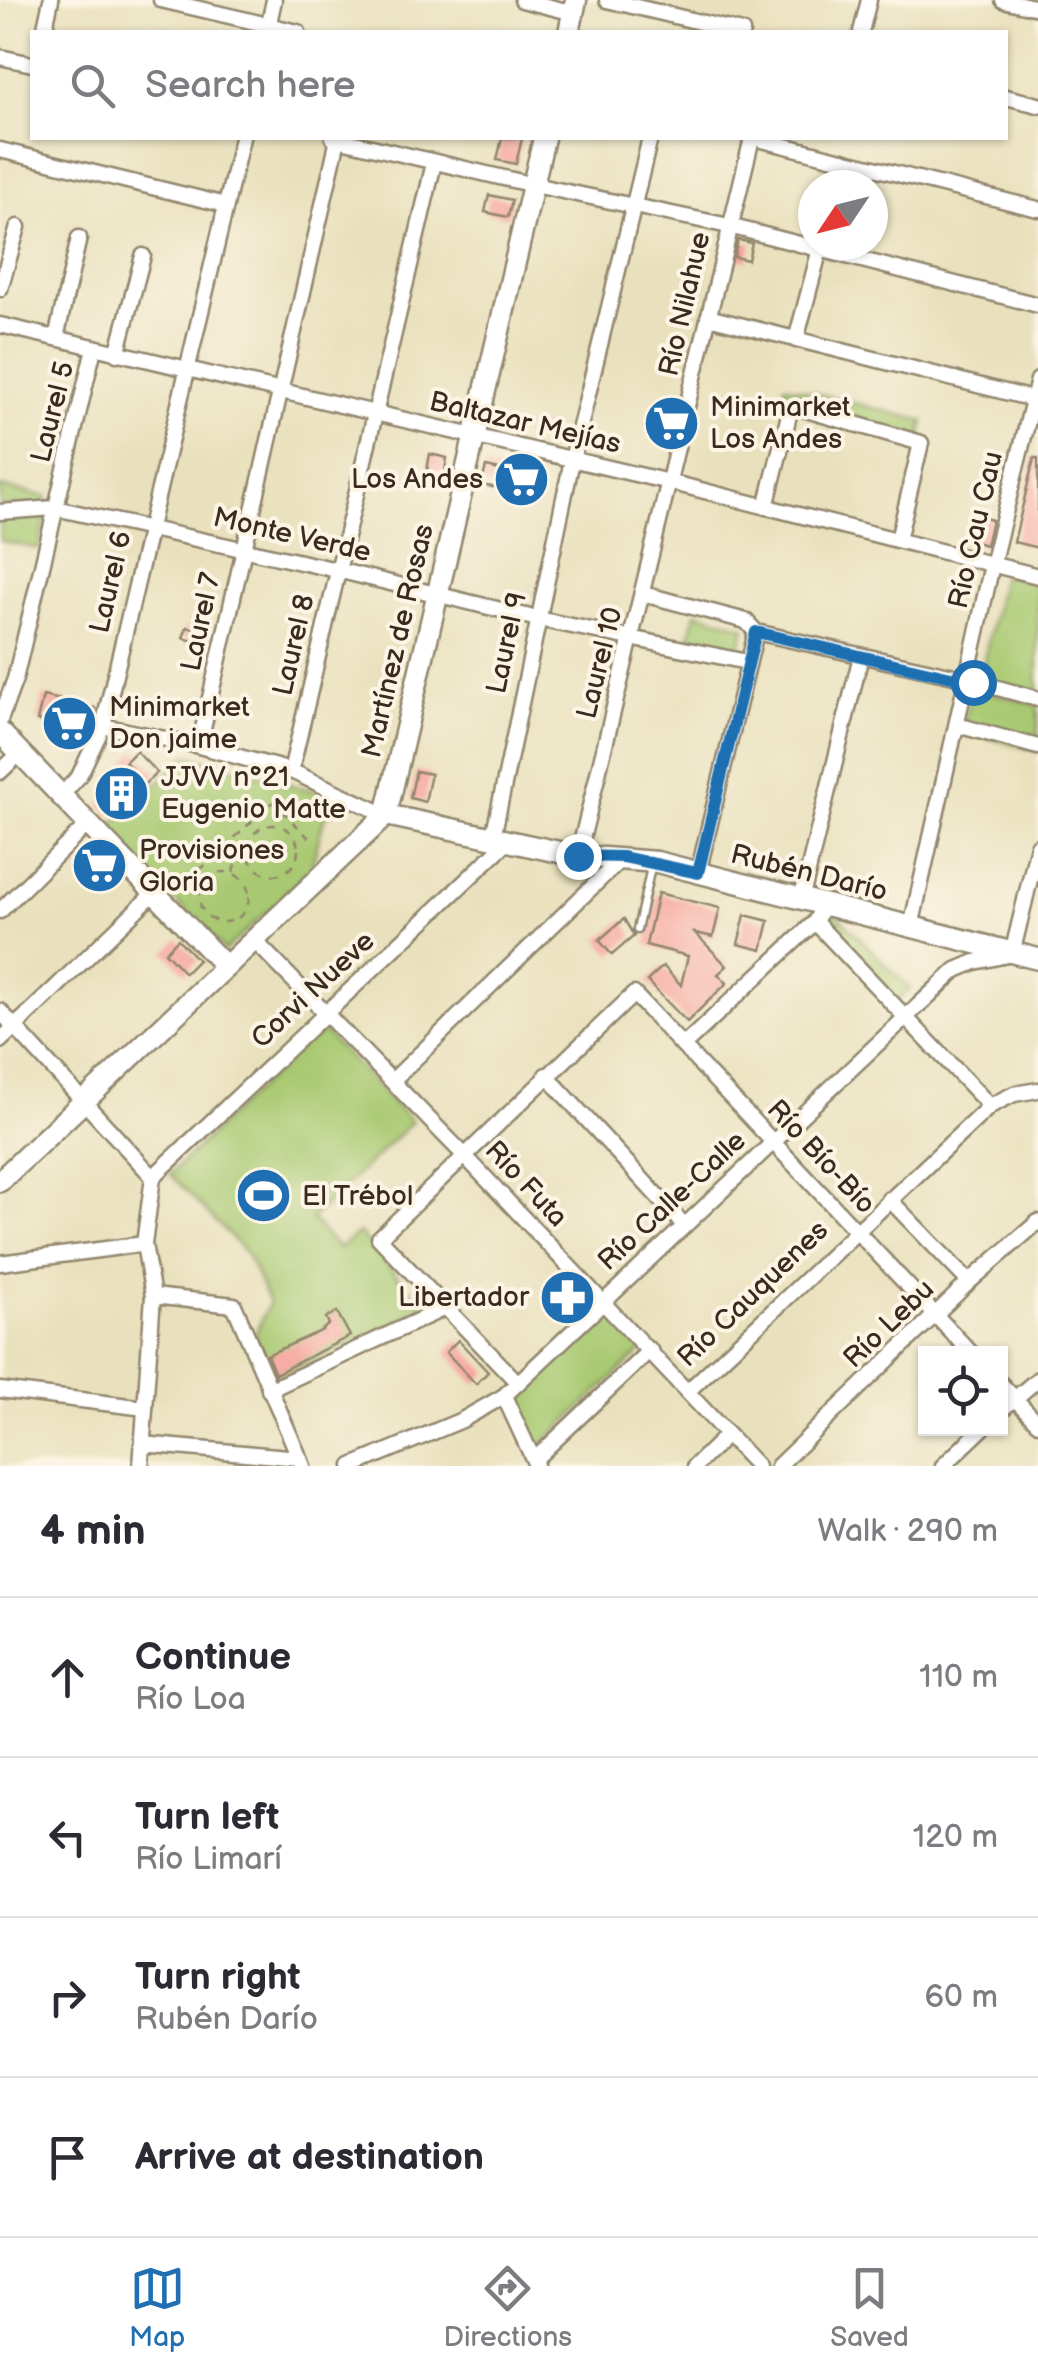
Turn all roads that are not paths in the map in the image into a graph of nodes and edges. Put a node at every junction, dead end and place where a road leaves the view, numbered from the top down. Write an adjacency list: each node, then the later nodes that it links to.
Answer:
1 (51, 0): 11 (street)
2 (161, 0): 10 (street)
3 (274, 0): 10 (street)
4 (522, 0): 9 (street)
5 (607, 0): 12 (street)
6 (869, 0): 13 (street)
7 (1004, 0): 8 (street)
8 (1038, 8)
9 (573, 15)
10 (268, 29)
11 (44, 30)
12 (734, 30)
13 (862, 30)
14 (0, 59): 15 (street)
15 (30, 64)
16 (1008, 98): 17 (street)
17 (1038, 105)
18 (242, 140): 31 (street, Laurel 6)
19 (336, 140): 50 (street, Laurel 7)
20 (344, 140): 27 (street)
21 (544, 140): 29 (street, Martínez de Rosas)
22 (649, 140): 30 (street, Laurel 9)
23 (752, 140): 34 (street, Río Nilahue)
24 (761, 140): 26 (street)
25 (0, 150): 31 (street)
26 (843, 160): 28 (street); 32 (street)
27 (434, 163): 29 (street); 52 (street, Laurel 8)
28 (840, 170)
29 (534, 186): 30 (street); 53 (street, Martínez de Rosas)
30 (633, 204): 34 (street); 54 (street, Laurel 9)
31 (226, 205): 48 (street, Laurel 6)
32 (1038, 209)
33 (18, 226): 40 (street)
34 (729, 226): 36 (street); 42 (street, Río Nilahue)
35 (79, 238): 44 (street)
36 (798, 242)
37 (144, 256): 47 (street)
38 (817, 260): 45 (street)
39 (870, 260): 41 (street)
40 (0, 289)
41 (1038, 304)
42 (708, 318): 45 (street); 55 (street, Río Nilahue)
43 (1, 328): 44 (street, Baltazar Mejías)
44 (56, 338): 46 (street, Baltazar Mejías)
45 (796, 340): 51 (street)
46 (94, 348): 47 (street, Baltazar Mejías); 57 (street, Laurel 5)
47 (117, 354): 48 (street, Baltazar Mejías)
48 (187, 370): 50 (street, Baltazar Mejías); 59 (street, Laurel 6)
49 (1038, 380): 51 (street, Río Cau Cau)
50 (279, 392): 52 (street, Baltazar Mejías); 61 (street, Laurel 7)
51 (1032, 399): 62 (street, Río Cau Cau)
52 (375, 414): 53 (street, Baltazar Mejías); 63 (street, Laurel 8)
53 (474, 438): 54 (street, Baltazar Mejías); 65 (street, Martínez de Rosas)
54 (572, 460): 55 (street, Baltazar Mejías); 67 (street, Laurel 9)
55 (669, 482): 56 (street, Baltazar Mejías); 66 (street, Laurel 10)
56 (766, 506): 60 (street, Baltazar Mejías); 60 (street)
57 (55, 508): 58 (street, Monte Verde); 59 (street, Monte Verde); 74 (street, Laurel 5)
58 (0, 512)
59 (150, 529): 61 (street, Monte Verde); 76 (street, Laurel 6)
60 (898, 540): 62 (street, Baltazar Mejías)
61 (242, 548): 63 (street, Monte Verde); 78 (street, Laurel 7)
62 (992, 565): 64 (street, Baltazar Mejías); 72 (street, Río Cau Cau)
63 (336, 570): 65 (street, Monte Verde); 81 (street, Laurel 8)
64 (1038, 576)
65 (438, 594): 67 (street, Monte Verde); 84 (street, Martínez de Rosas)
66 (642, 594): 68 (street); 69 (street, Laurel 10)
67 (538, 619): 69 (street, Monte Verde); 86 (street, Laurel 9)
68 (756, 632): 70 (street); 71 (street)
69 (632, 639): 71 (street, Monte Verde); 88 (street, Laurel 10)
70 (861, 656): 72 (street); 93 (street)
71 (747, 662): 91 (street)
72 (967, 680): 73 (street); 75 (street, Río Cau Cau)
73 (1038, 699)
74 (0, 720)
75 (957, 725): 79 (street); 95 (street, Río Cau Cau)
76 (103, 726): 78 (street, Rubén Darío); 83 (street, Laurel 6)
77 (0, 732): 80 (street)
78 (199, 746): 81 (street, Rubén Darío)
79 (1038, 747)
80 (20, 753): 82 (street); 83 (street)
81 (291, 771): 84 (street, Rubén Darío)
82 (0, 772)
83 (61, 796): 85 (street)
84 (386, 815): 86 (street, Rubén Darío); 96 (street)
85 (87, 824): 92 (street); 94 (street)
86 (500, 839): 88 (street, Rubén Darío); 102 (street, Corvi Nueve)
87 (1038, 846): 98 (street)
88 (578, 856): 89 (street, Rubén Darío)
89 (623, 857): 90 (street, Rubén Darío); 108 (street)
90 (652, 862): 91 (street, Rubén Darío); 97 (lane)
91 (698, 873): 93 (street, Rubén Darío)
92 (153, 894): 100 (street); 104 (street)
93 (813, 909): 95 (street, Rubén Darío); 103 (street); 106 (street)
94 (0, 911)
95 (911, 927): 98 (street, Rubén Darío)
96 (252, 930): 100 (street); 102 (street, Río Futa)
97 (638, 930)
98 (1012, 954): 99 (street, Rubén Darío); 103 (street, Río Calle-Calle)
99 (1038, 960)
100 (226, 967): 110 (street)
101 (0, 1011): 104 (street)
102 (327, 1012): 108 (street, Río Futa); 114 (street, Corvi Nueve)
103 (906, 1016): 111 (street); 112 (street, Río Calle-Calle)
104 (14, 1028): 105 (street); 110 (street)
105 (0, 1041)
106 (683, 1046): 107 (street, Río Bío-Bío); 112 (street, Río Bío-Bío)
107 (546, 1075): 113 (street); 118 (street)
108 (392, 1081): 113 (street, Río Futa)
109 (1038, 1090): 111 (street, Río Cauquenes)
110 (84, 1103): 114 (street); 115 (street)
111 (990, 1106): 116 (street, Río Cauquenes)
112 (773, 1142): 118 (street, Río Calle-Calle); 119 (street, Río Bío-Bío)
113 (464, 1154): 124 (street, Río Futa); 125 (street)
114 (153, 1177): 120 (street)
115 (0, 1182)
116 (889, 1198): 119 (street, Río Cauquenes); 122 (street, Río Bío-Bío)
117 (1038, 1222): 122 (street, Río Lebu)
118 (684, 1225): 124 (street, Río Calle-Calle)
119 (856, 1230): 126 (street, Río Bío-Bío); 133 (street, Río Cauquenes)
120 (144, 1244): 121 (street); 123 (street)
121 (0, 1263)
122 (969, 1282): 126 (street, Río Lebu)
123 (153, 1296): 132 (street); 138 (street)
124 (602, 1301): 128 (street, Río Futa); 130 (street, Río Calle-Calle)
125 (445, 1308): 130 (street); 132 (street)
126 (935, 1314): 127 (street, Río Bío-Bío); 149 (street, Río Lebu)
127 (965, 1346)
128 (650, 1350): 133 (street, Río Futa); 144 (street)
129 (1038, 1378): 136 (street)
130 (518, 1383): 135 (street, Río Calle-Calle)
131 (0, 1390): 138 (street)
132 (269, 1390): 143 (street)
133 (688, 1391): 140 (street, Río Futa)
134 (1008, 1392): 136 (street)
135 (504, 1396): 144 (street); 146 (street, Río Calle-Calle)
136 (1014, 1398): 137 (street); 139 (street)
137 (1008, 1404)
138 (145, 1408): 142 (street)
139 (1038, 1423)
140 (727, 1435): 147 (street); 148 (street, Río Futa)
141 (974, 1436): 150 (street)
142 (142, 1444): 143 (street); 145 (street)
143 (301, 1462)
144 (535, 1463)
145 (141, 1466)
146 (352, 1466)
147 (695, 1466)
148 (757, 1466)
149 (778, 1466)
150 (943, 1466)

